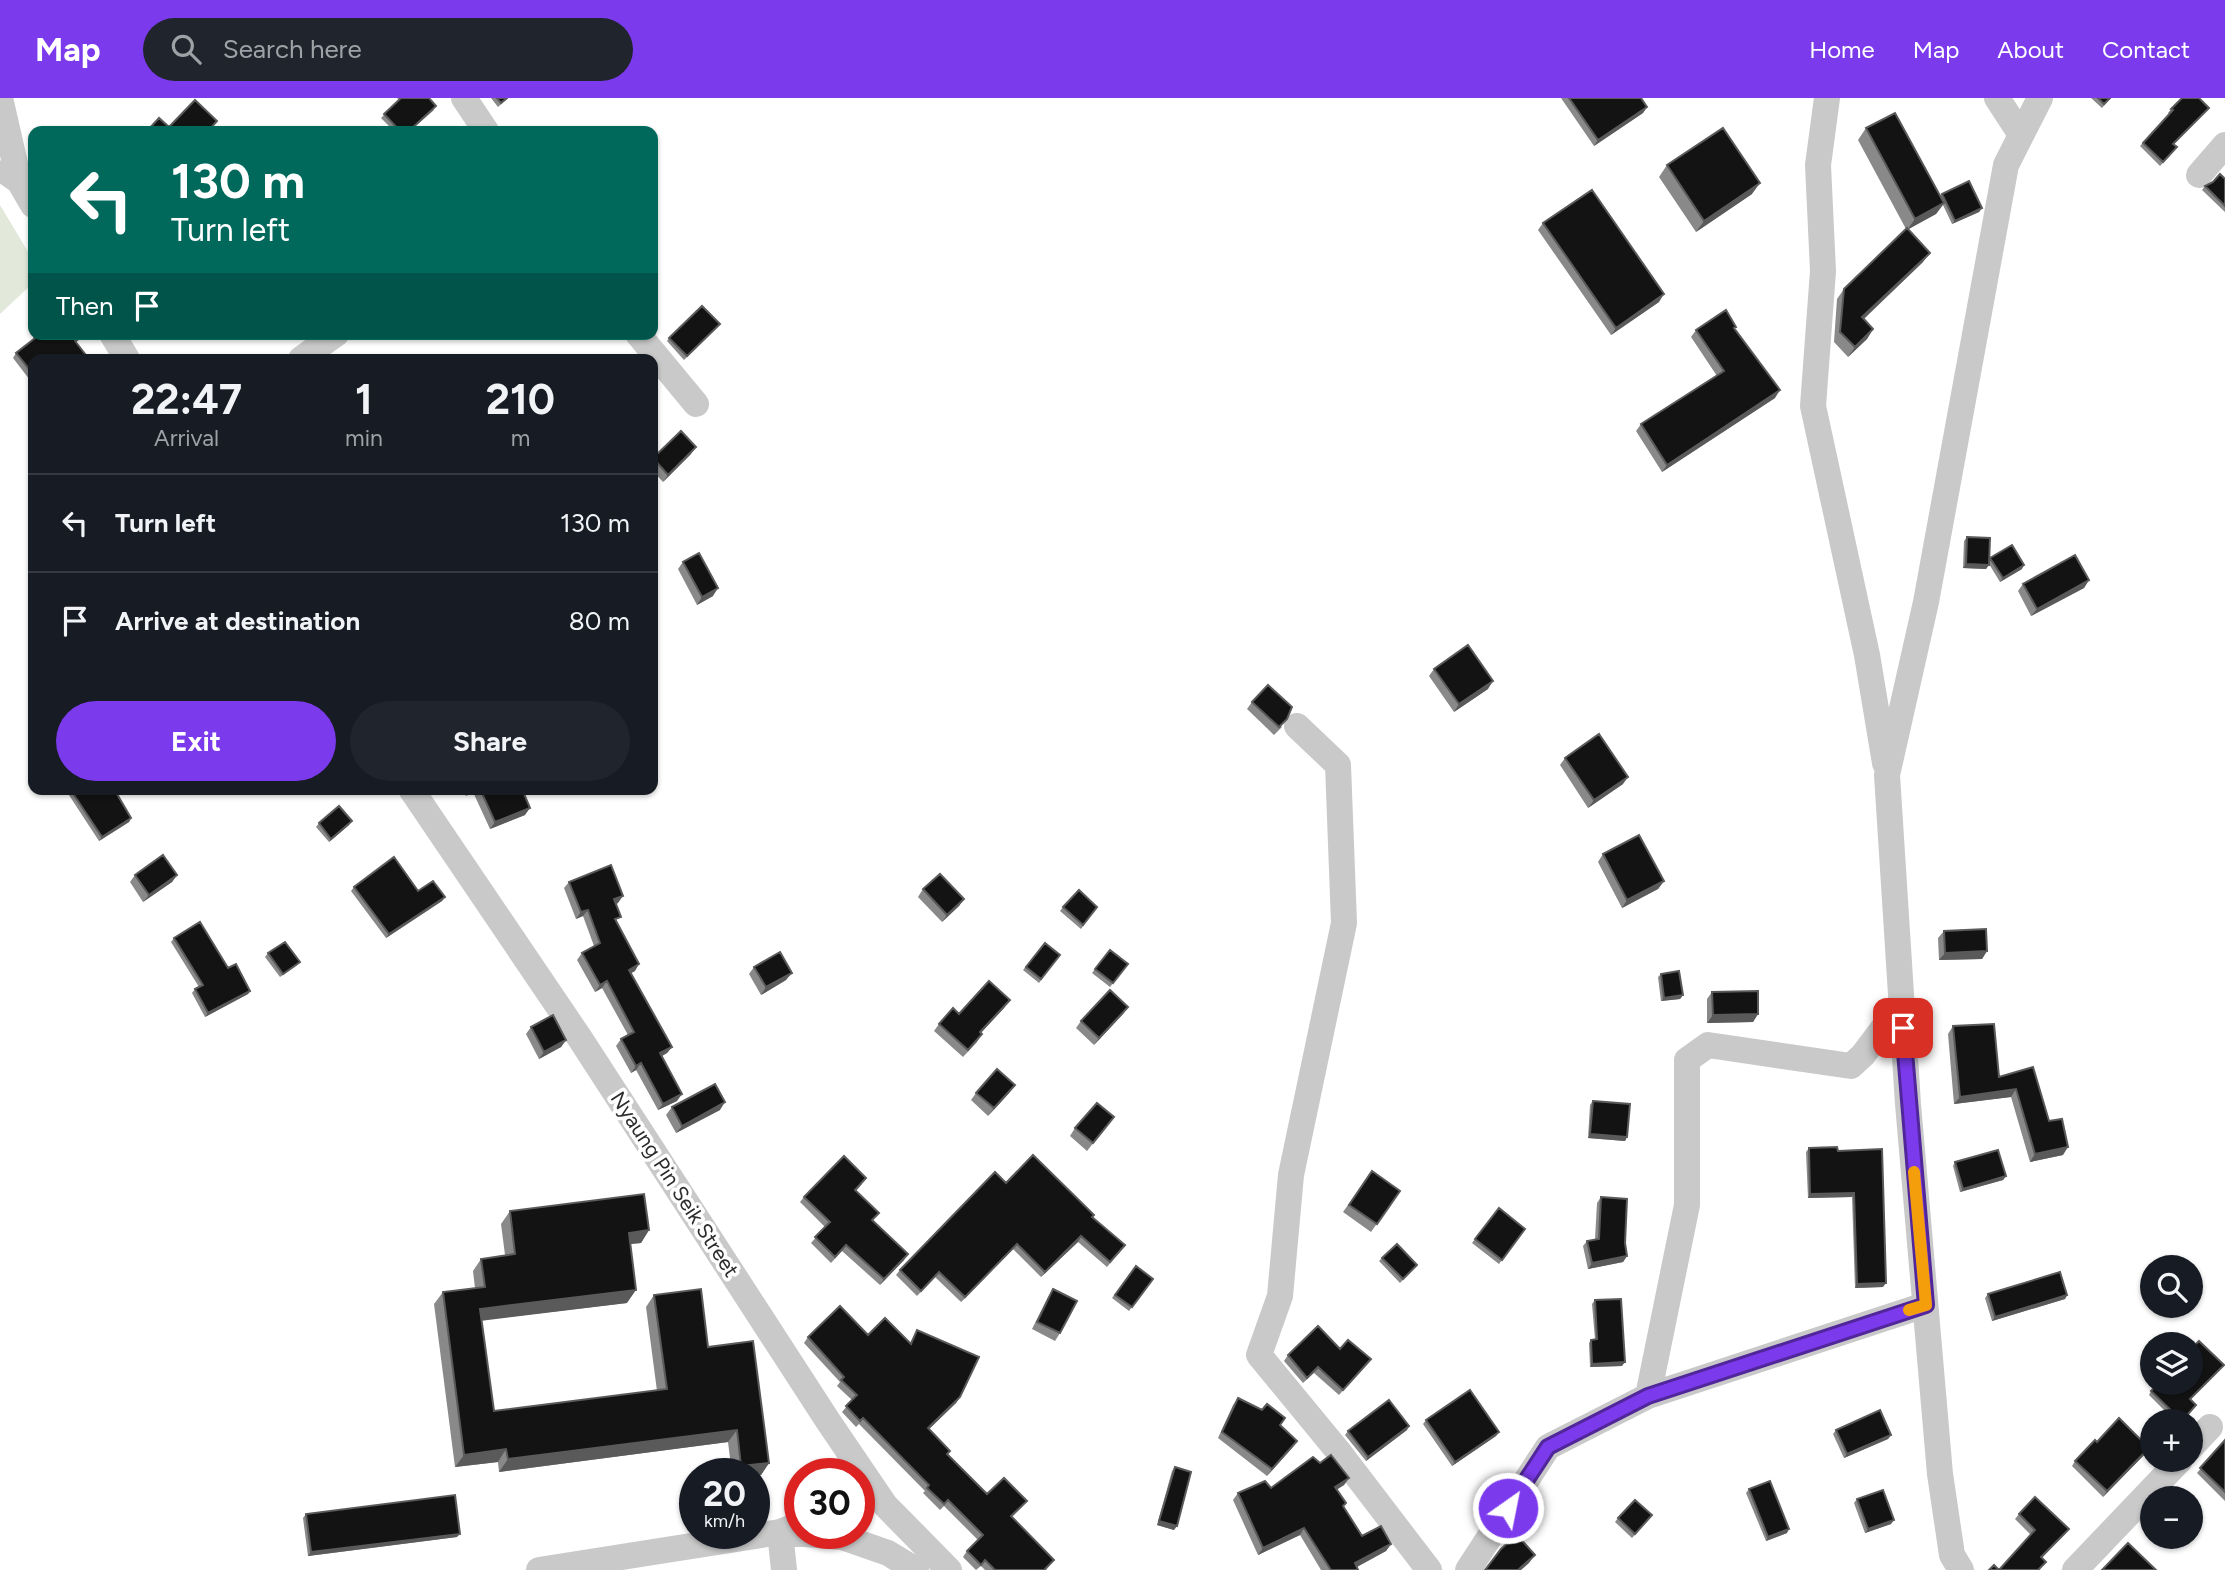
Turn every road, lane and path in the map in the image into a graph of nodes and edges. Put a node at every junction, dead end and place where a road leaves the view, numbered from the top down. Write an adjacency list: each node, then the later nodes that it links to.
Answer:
1 (0, 98): 9 (street)
2 (464, 98): 6 (street)
3 (1827, 98): 19 (street)
4 (1997, 98): 7 (street)
5 (2040, 98): 7 (street)
6 (483, 126)
7 (2021, 135): 19 (street)
8 (2225, 145): 10 (street)
9 (9, 174): 11 (street)
10 (2199, 175)
11 (28, 199)
12 (328, 340): 14 (street)
13 (643, 340): 15 (street)
14 (308, 354)
15 (655, 354)
16 (658, 358): 17 (street)
17 (696, 404)
18 (1297, 726): 36 (street)
19 (1887, 775): 21 (street)
20 (415, 795): 26 (street, Nyaung Pin Seik Street)
21 (1902, 1003): 22 (street); 23 (street)
22 (1926, 1305): 23 (street); 38 (street)
23 (1648, 1396): 37 (street)
24 (2210, 1427): 25 (street)
25 (2203, 1434)
26 (842, 1458)
27 (2169, 1472): 39 (street)
28 (875, 1494): 35 (street, Nyaung Pin Seik Street)
29 (784, 1529): 32 (street)
30 (875, 1548): 34 (street)
31 (787, 1549): 33 (street)
32 (539, 1570)
33 (784, 1570)
34 (916, 1570)
35 (949, 1570)
36 (1429, 1570)
37 (1468, 1570)
38 (1961, 1570)
39 (2075, 1570)

